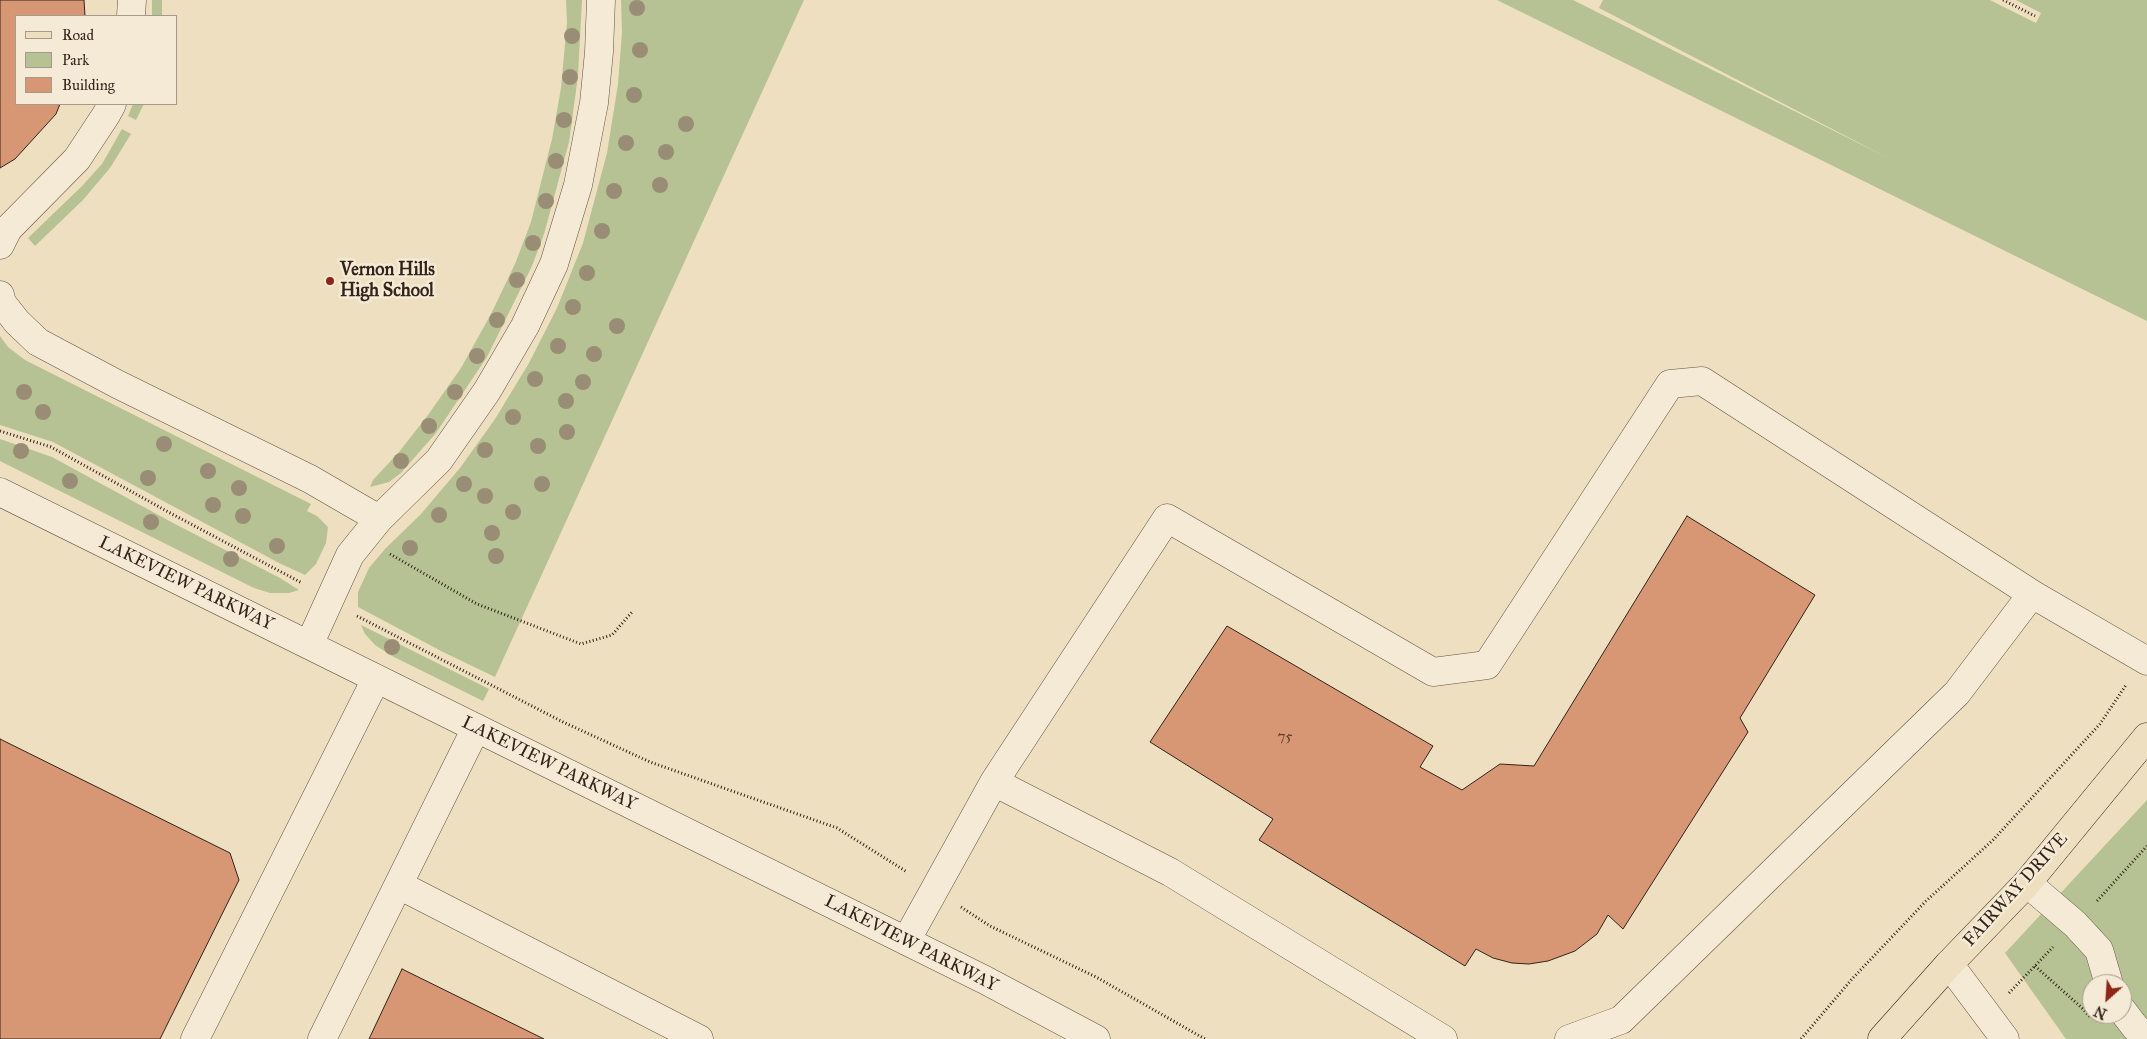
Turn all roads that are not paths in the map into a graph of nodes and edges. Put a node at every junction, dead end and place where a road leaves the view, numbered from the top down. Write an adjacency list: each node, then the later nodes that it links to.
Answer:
1 (132, 0): 3 (street)
2 (601, 0): 8 (street)
3 (131, 15)
4 (111, 105): 5 (street)
5 (0, 245)
6 (0, 295): 8 (street)
7 (0, 492): 10 (street, LAKEVIEW PARKWAY)
8 (379, 519): 10 (street)
9 (2032, 594): 11 (street); 15 (street); 27 (street)
10 (309, 645): 12 (street, LAKEVIEW PARKWAY)
11 (2145, 660)
12 (376, 679): 13 (street, LAKEVIEW PARKWAY); 22 (street)
13 (476, 728): 17 (street); 18 (street, LAKEVIEW PARKWAY)
14 (2147, 737): 16 (main road, FAIRWAY DRIVE)
15 (994, 782): 18 (street); 26 (street)
16 (2027, 883): 19 (main road, FAIRWAY DRIVE); 20 (street)
17 (399, 885): 23 (street); 24 (street)
18 (906, 941): 25 (street, LAKEVIEW PARKWAY)
19 (1948, 964): 28 (main road, FAIRWAY DRIVE); 29 (street)
20 (2106, 974)
21 (2132, 1023): 30 (street)
22 (195, 1039)
23 (322, 1039)
24 (699, 1039)
25 (1096, 1039)
26 (1443, 1039)
27 (1569, 1039)
28 (1882, 1039)
29 (2005, 1039)
30 (2147, 1039)

